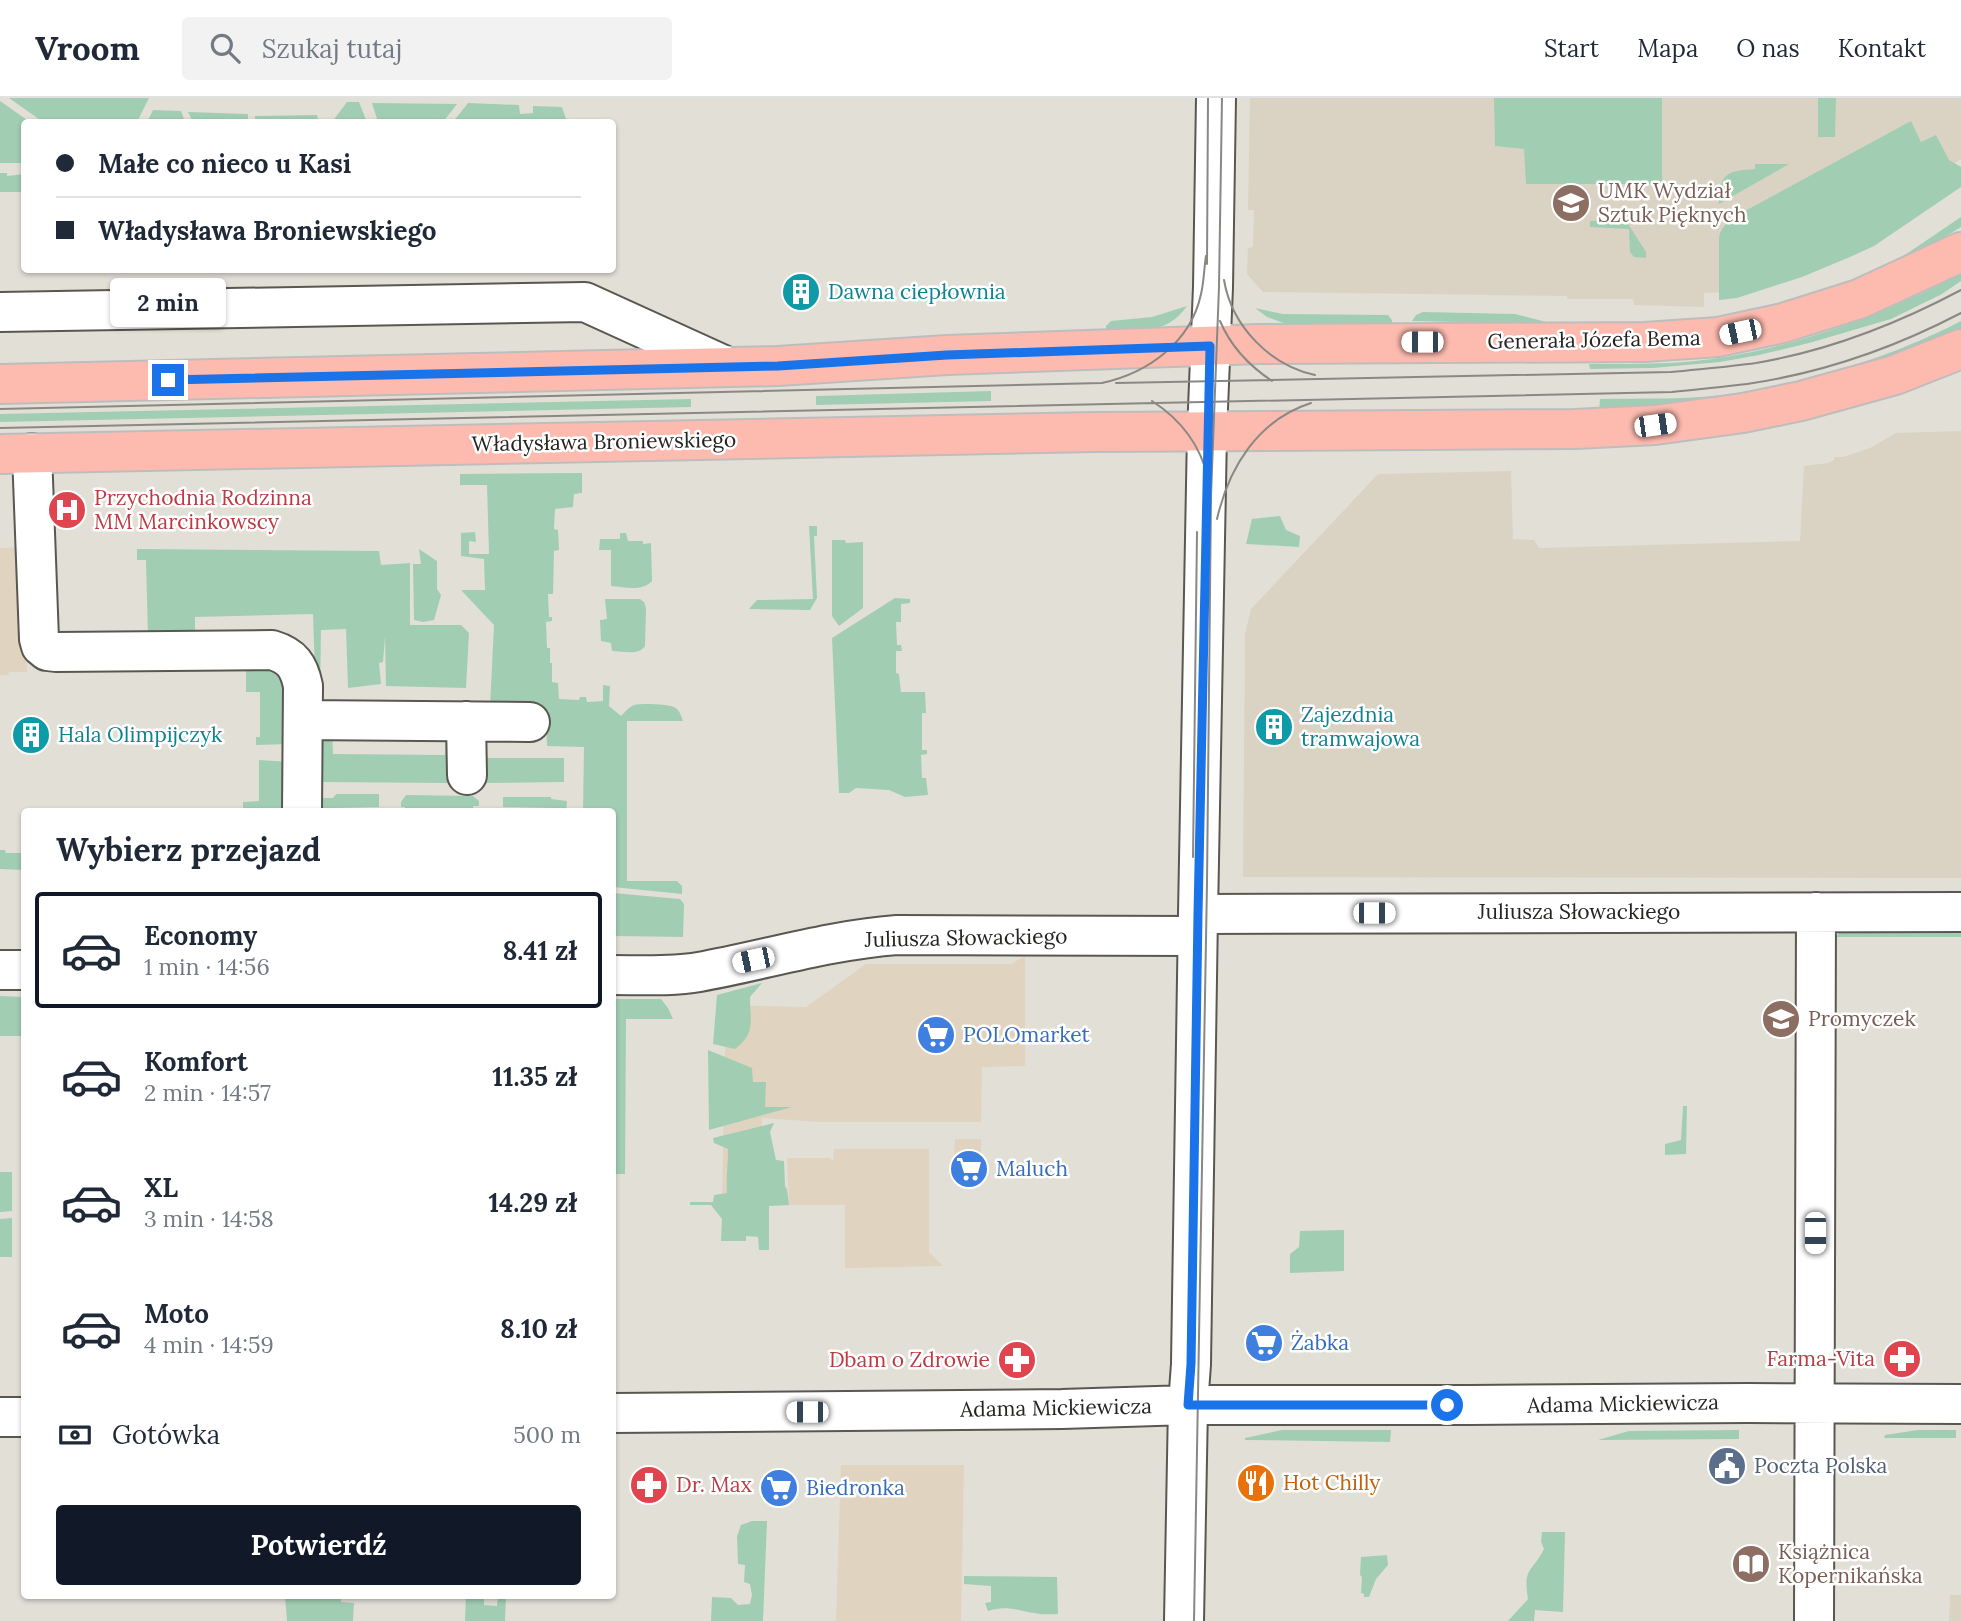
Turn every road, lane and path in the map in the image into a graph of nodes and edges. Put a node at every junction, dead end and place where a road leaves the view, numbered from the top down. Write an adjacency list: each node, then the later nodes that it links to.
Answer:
1 (1216, 98): 4 (street)
2 (1961, 252): 4 (main road, Generała Józefa Bema)
3 (0, 312): 6 (street)
4 (1210, 346): 6 (main road); 8 (street)
5 (1961, 349): 8 (main road)
6 (728, 367): 7 (main road)
7 (0, 384)
8 (1207, 432): 9 (main road, Władysława Broniewskiego); 17 (street)
9 (16, 453): 10 (street)
10 (303, 720): 11 (street); 14 (street)
11 (466, 722): 12 (street); 13 (street)
12 (530, 722)
13 (467, 775)
14 (302, 808)
15 (1816, 912): 16 (street, Juliusza Słowackiego); 17 (street, Juliusza Słowackiego); 21 (street)
16 (1961, 912)
17 (1197, 925): 20 (street, Juliusza Słowackiego); 23 (street)
18 (0, 970): 19 (street)
19 (21, 970)
20 (616, 975)
21 (1815, 1403): 22 (street, Adama Mickiewicza); 23 (street, Adama Mickiewicza); 28 (street)
22 (1961, 1404)
23 (1188, 1405): 24 (street, Adama Mickiewicza); 27 (street)
24 (616, 1413)
25 (0, 1417): 26 (street)
26 (21, 1417)
27 (1184, 1621)
28 (1814, 1621)

